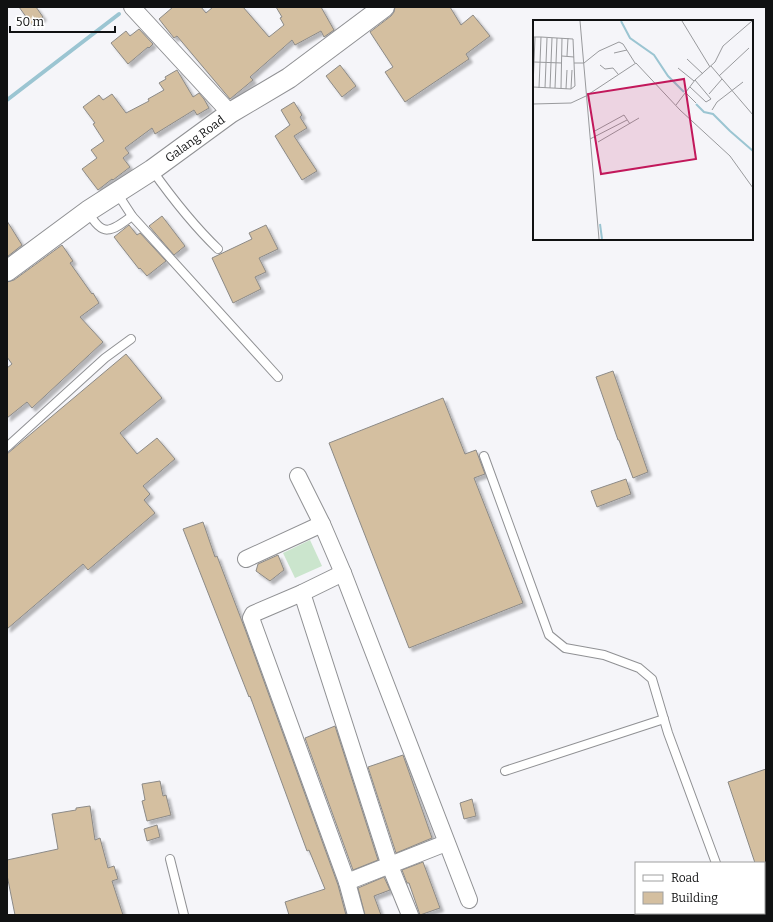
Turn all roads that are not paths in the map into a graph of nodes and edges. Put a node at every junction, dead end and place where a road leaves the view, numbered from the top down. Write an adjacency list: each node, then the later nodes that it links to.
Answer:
1 (132, 7): 3 (street)
2 (384, 7): 3 (street, Galang Road)
3 (230, 114): 4 (street, Galang Road)
4 (152, 170): 5 (street, Galang Road); 8 (lane)
5 (117, 193): 6 (street, Galang Road); 7 (lane)
6 (88, 211): 7 (lane); 9 (street, Galang Road)
7 (132, 216): 11 (lane)
8 (218, 249)
9 (7, 271)
10 (131, 339): 12 (lane)
11 (278, 377)
12 (7, 447)
13 (484, 456): 19 (lane)
14 (298, 476): 15 (street)
15 (322, 524): 16 (street); 17 (street)
16 (246, 559)
17 (343, 573): 18 (street); 21 (street)
18 (302, 593): 24 (street); 25 (street)
19 (664, 720): 20 (lane); 23 (lane)
20 (505, 772)
21 (446, 843): 24 (street); 26 (street)
22 (170, 859): 27 (lane)
23 (716, 862)
24 (390, 866): 25 (street); 29 (street)
25 (347, 882): 28 (street)
26 (469, 900)
27 (184, 915)
28 (356, 915)
29 (410, 915)

